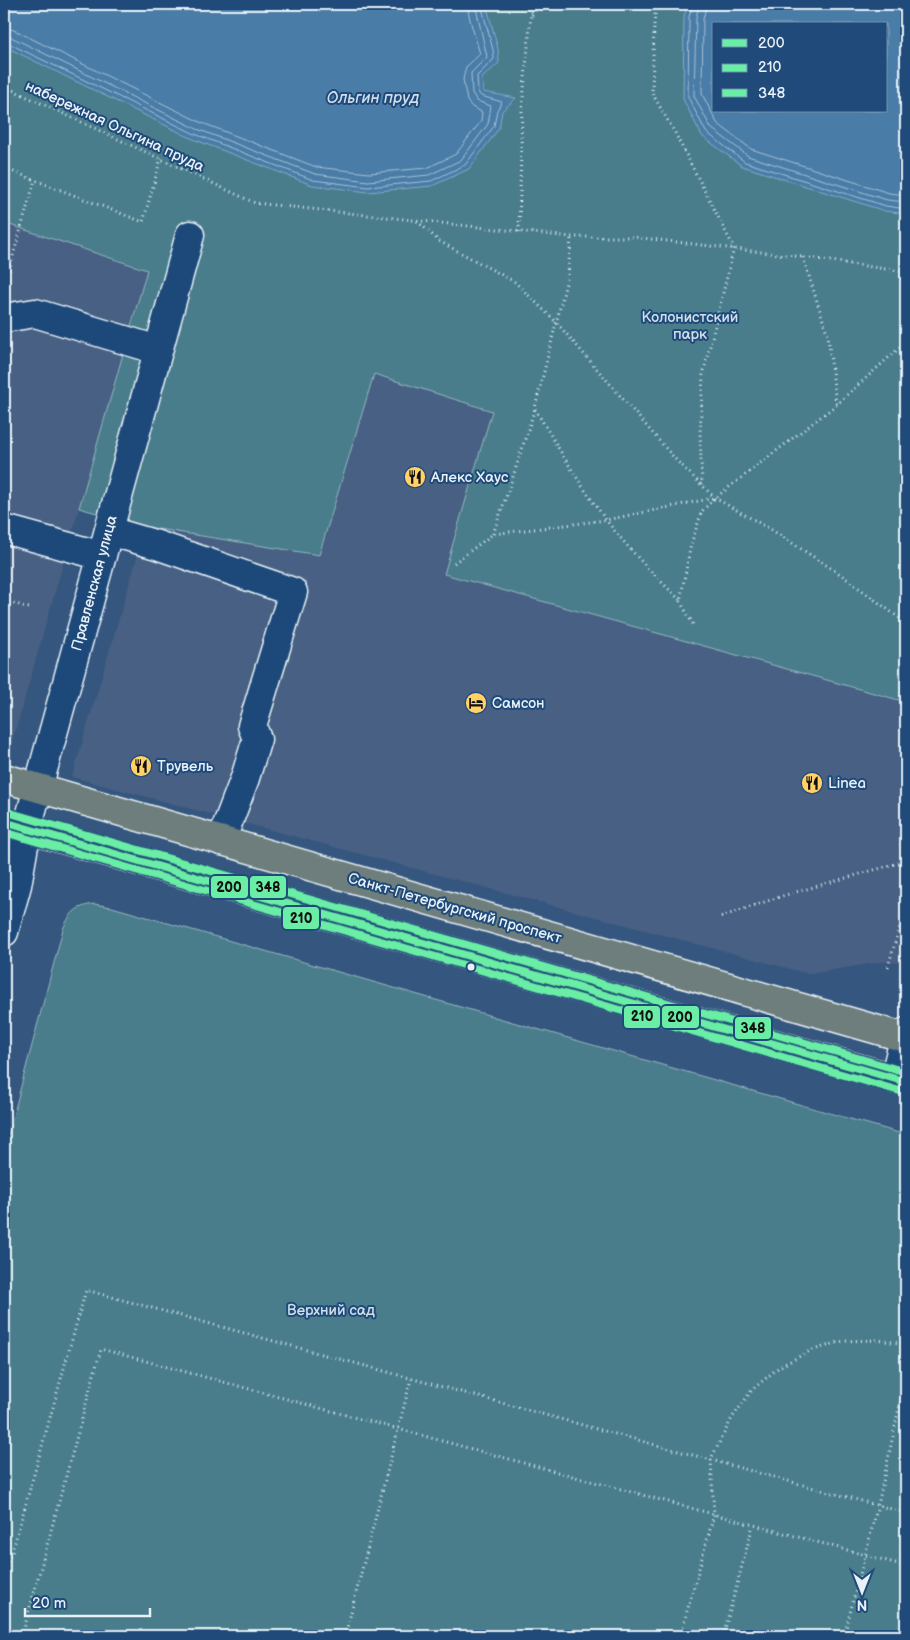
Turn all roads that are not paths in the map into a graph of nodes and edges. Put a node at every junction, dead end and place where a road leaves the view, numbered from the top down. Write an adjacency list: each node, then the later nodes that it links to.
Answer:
1 (190, 235): 3 (street, Правленская улица)
2 (4, 318): 3 (street)
3 (158, 350): 5 (street, Правленская улица)
4 (4, 529): 5 (street)
5 (105, 543): 7 (street, Правленская улица); 9 (street)
6 (4, 778): 7 (main road, Санкт-Петербургский проспект)
7 (38, 788): 8 (street, Правленская улица); 9 (main road, Санкт-Петербургский проспект)
8 (15, 825): 10 (street, Правленская улица); 12 (main road)
9 (221, 841): 11 (main road, Санкт-Петербургский проспект)
10 (4, 932)
11 (906, 1036): 12 (street)
12 (900, 1080)

